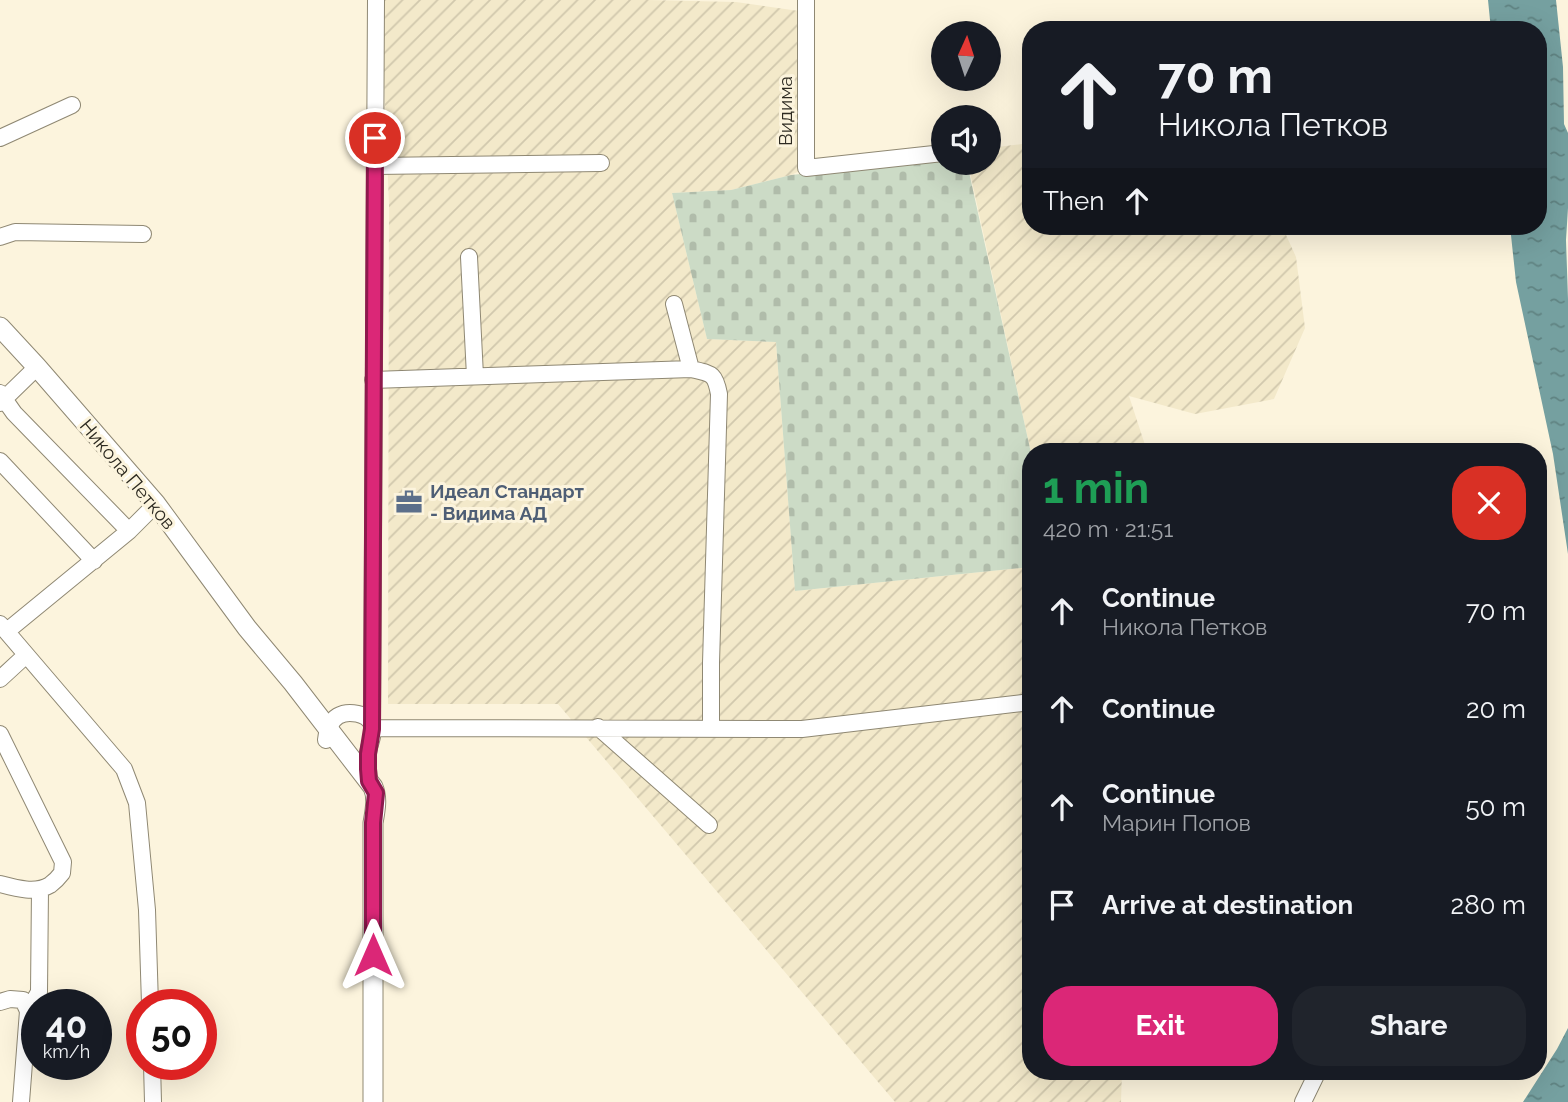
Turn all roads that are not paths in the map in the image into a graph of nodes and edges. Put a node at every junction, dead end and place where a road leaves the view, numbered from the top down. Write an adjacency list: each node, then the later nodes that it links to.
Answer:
1 (376, 0): 7 (street)
2 (806, 0): 5 (street, Видима)
3 (72, 104): 4 (street)
4 (0, 138)
5 (931, 154)
6 (601, 163): 7 (street)
7 (374, 166): 16 (street)
8 (143, 234): 9 (street)
9 (0, 237)
10 (469, 257): 15 (street)
11 (674, 304): 14 (street)
12 (0, 327): 13 (main road, Никола Петков)
13 (37, 367): 17 (street); 19 (main road, Никола Петков)
14 (691, 369): 15 (street); 30 (street)
15 (475, 376): 16 (street)
16 (373, 380): 25 (street)
17 (1, 398): 20 (street)
18 (0, 461): 21 (street)
19 (156, 504): 20 (street); 32 (main road, Никола Петков)
20 (129, 531): 21 (street)
21 (94, 561): 22 (street)
22 (3, 628): 23 (street)
23 (25, 656): 24 (street); 41 (street)
24 (0, 680)
25 (371, 688): 27 (street); 28 (street)
26 (1022, 703): 30 (street)
27 (348, 713): 28 (street); 32 (street)
28 (372, 726): 29 (street); 33 (street)
29 (598, 727): 30 (street); 37 (street)
30 (711, 729)
31 (0, 734): 39 (street)
32 (327, 734): 34 (main road, Никола Петков)
33 (369, 747): 34 (street); 35 (street)
34 (343, 756): 35 (main road, Никола Петков); 36 (main road, Никола Петков)
35 (369, 781): 36 (main road, Никола Петков)
36 (373, 823): 49 (main road)
37 (709, 825)
38 (0, 884): 39 (street)
39 (40, 889): 40 (street)
40 (38, 989)
41 (149, 989)
42 (21, 1000): 43 (street)
43 (0, 1002)
44 (23, 1080): 47 (street)
45 (152, 1080): 48 (street)
46 (1314, 1080): 50 (street)
47 (21, 1102)
48 (153, 1102)
49 (373, 1102)
50 (1303, 1102)

